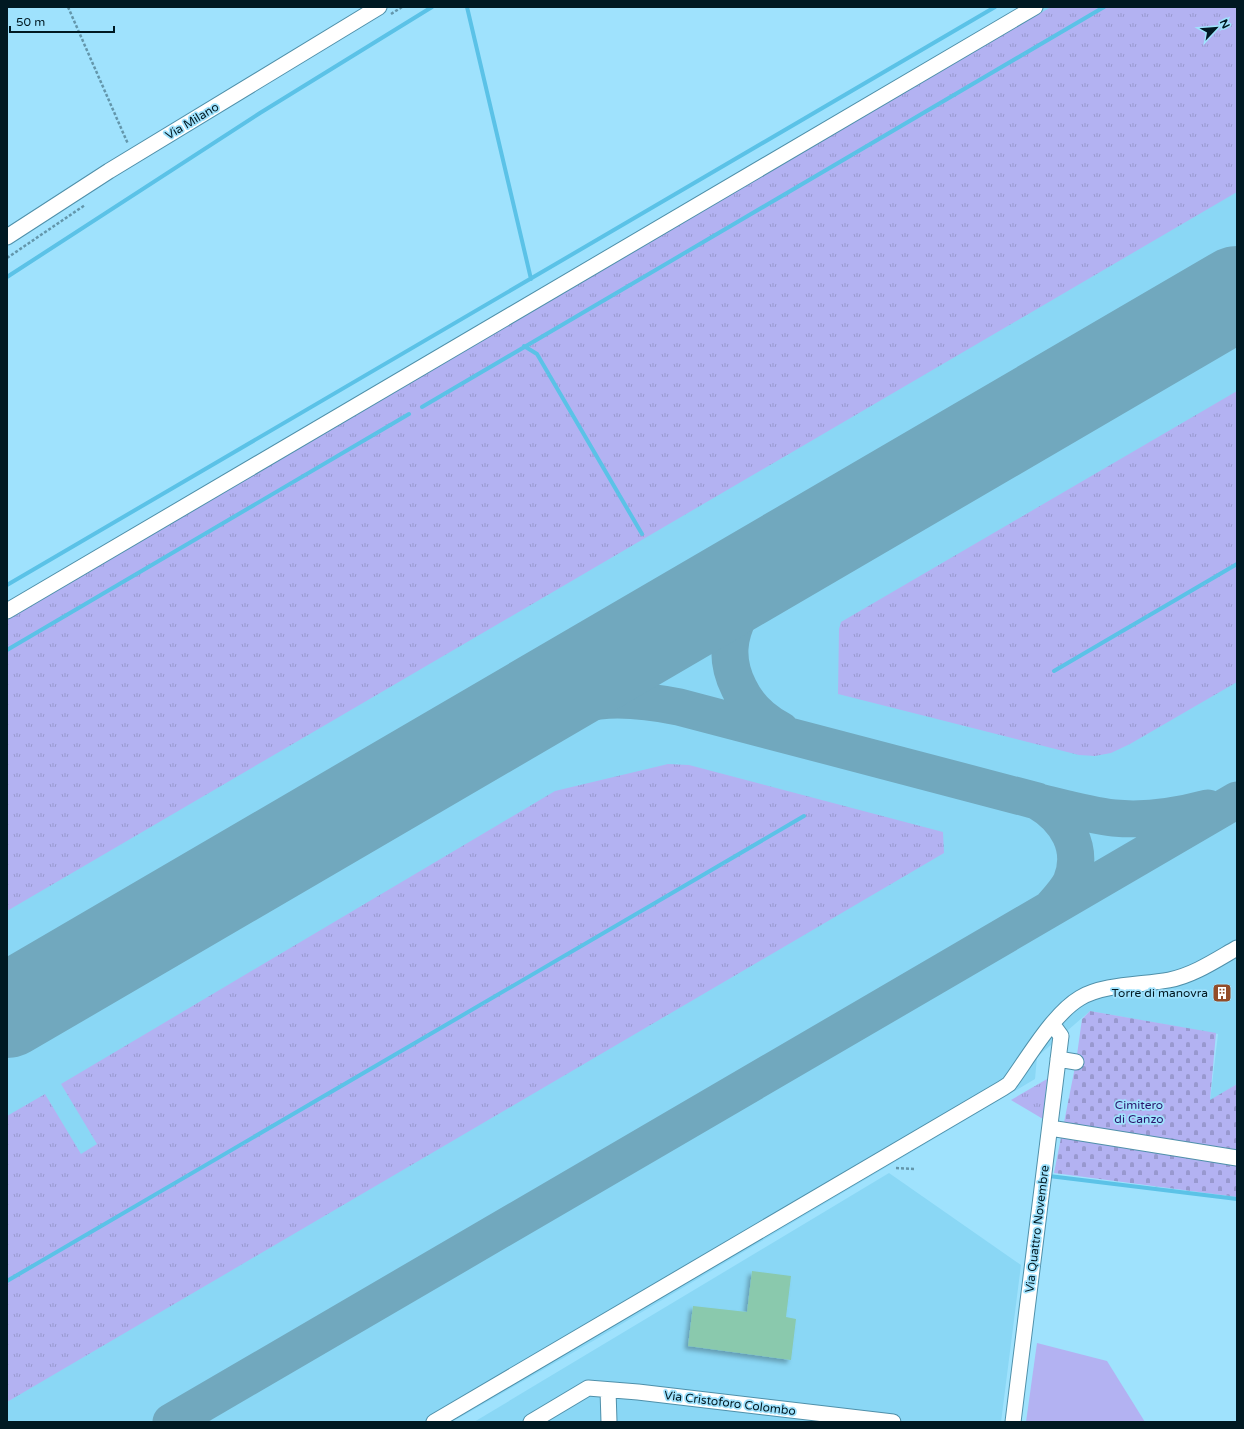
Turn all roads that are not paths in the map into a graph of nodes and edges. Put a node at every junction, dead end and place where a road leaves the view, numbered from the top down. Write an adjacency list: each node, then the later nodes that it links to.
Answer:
1 (379, 7): 3 (street, Via Milano)
2 (1035, 7): 4 (street)
3 (7, 237)
4 (7, 611)
5 (1237, 948): 6 (street)
6 (1057, 1030): 7 (street, Via Quattro Novembre); 12 (street)
7 (1058, 1059): 8 (street); 9 (street, Via Quattro Novembre)
8 (1076, 1062)
9 (1050, 1128): 10 (street); 16 (street, Via Quattro Novembre)
10 (1237, 1158)
11 (608, 1390): 13 (street, Via Cristoforo Colombo); 14 (street); 15 (street, Via Cristoforo Colombo)
12 (434, 1422)
13 (531, 1422)
14 (609, 1422)
15 (893, 1422)
16 (1013, 1422)

